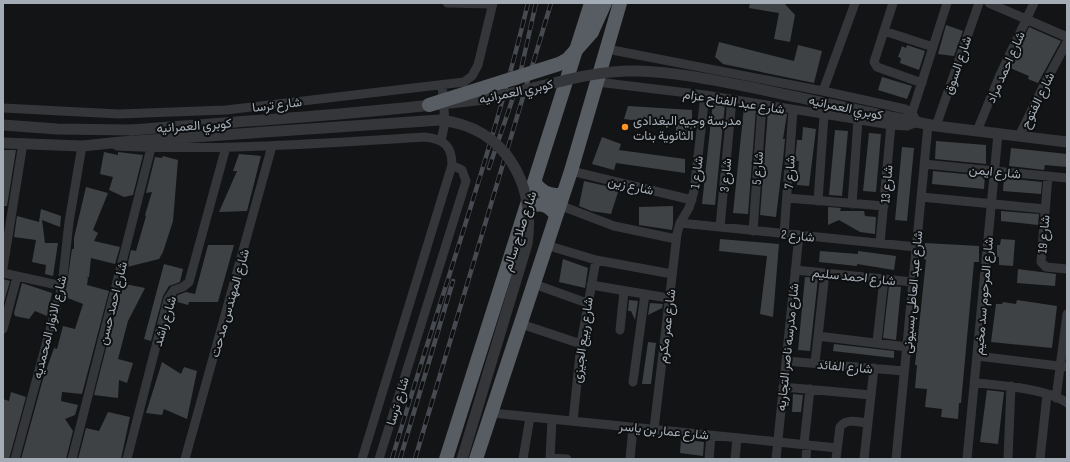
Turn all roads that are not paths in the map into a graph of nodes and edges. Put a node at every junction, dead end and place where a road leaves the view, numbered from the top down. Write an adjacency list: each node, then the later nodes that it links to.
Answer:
1 (446, 3): 2 (street)
2 (492, 3): 20 (street, شارع ترسا)
3 (591, 3): 51 (highway, شارع صلاح سالم)
4 (605, 3): 24 (highway, bridge)
5 (620, 3): 17 (highway)
6 (855, 3): 21 (street)
7 (893, 3): 13 (street)
8 (947, 3): 16 (street)
9 (979, 3): 31 (street, شارع السوق)
10 (989, 3): 12 (street)
11 (1034, 3): 12 (street, شارع احمد مراد)
12 (1026, 19): 14 (street); 33 (street, شارع احمد مراد)
13 (884, 31): 16 (street); 19 (street)
14 (1067, 37)
15 (1067, 42): 35 (street, شارع الفتوح)
16 (933, 47): 19 (street)
17 (606, 49): 18 (highway); 21 (street, شارع عبد الفتاح عزام)
18 (597, 82): 22 (street, شارع عبد الفتاح عزام); 47 (highway)
19 (922, 83): 31 (street)
20 (442, 85): 26 (street, شارع ترسا); 37 (street)
21 (824, 90): 31 (street, شارع عبد الفتاح عزام)
22 (705, 95): 23 (street, شارع عبد الفتاح عزام); 54 (street, شارع 1)
23 (732, 100): 25 (street, شارع عبد الفتاح عزام); 63 (street, شارع 3)
24 (429, 105): 30 (street, كوبري العمرانيه, bridge); 32 (street, كوبري العمرانيه, bridge)
25 (762, 105): 27 (street, شارع عبد الفتاح عزام); 64 (street, شارع 5)
26 (3, 108)
27 (793, 110): 28 (street, شارع عبد الفتاح عزام); 53 (street, شارع 7)
28 (824, 114): 29 (street, شارع عبد الفتاح عزام); 55 (street)
29 (858, 120): 30 (street, شارع عبد الفتاح عزام); 56 (street)
30 (894, 121): 31 (street, شارع عبد الفتاح عزام); 59 (street, شارع 13)
31 (923, 122): 33 (street, شارع عبد الفتاح عزام); 45 (street, شارع عبد العاطى بسيونى)
32 (3, 124)
33 (977, 131): 34 (street, شارع عبد الفتاح عزام)
34 (998, 134): 35 (street, شارع عبد الفتاح عزام); 48 (street, شارع المرحوم سد مخيم)
35 (1019, 136): 36 (street, شارع عبد الفتاح عزام)
36 (1066, 140)
37 (441, 141): 42 (street); 46 (street, شارع ترسا)
38 (3, 142): 39 (street)
39 (22, 143): 41 (street); 72 (street)
40 (95, 145): 41 (street); 44 (street); 131 (street, كوبري العمرانيه, bridge)
41 (82, 146): 83 (street, شارع الانوار المحمديه)
42 (272, 146): 43 (street); 127 (street, شارع المهندس مدحت)
43 (226, 147): 44 (street); 126 (street, شارع راشد)
44 (151, 148): 125 (street, شارع احمد حسن)
45 (924, 164): 48 (street, شارع ايمن); 52 (street, شارع عبد العاطى بسيونى)
46 (452, 165): 128 (street, شارع ترسا); 129 (street, شارع ترسا)
47 (571, 171): 54 (street, شارع زين); 58 (highway)
48 (995, 171): 49 (street, شارع ايمن); 57 (street, شارع المرحوم سد مخيم)
49 (1048, 176): 50 (street, شارع ايمن); 61 (street, شارع 19)
50 (1067, 178)
51 (535, 182): 58 (highway); 60 (highway, شارع صلاح سالم)
52 (921, 197): 57 (street); 70 (street, شارع عبد العاطى بسيونى)
53 (787, 198): 55 (street); 65 (street, شارع 7)
54 (692, 200): 62 (street, شارع 1)
55 (818, 201): 56 (street)
56 (852, 204): 59 (street)
57 (992, 204): 61 (street); 97 (street, شارع المرحوم سد مخيم)
58 (560, 205): 60 (highway); 67 (street); 69 (highway)
59 (884, 206): 68 (street, شارع 13)
60 (527, 207): 130 (highway, شارع صلاح سالم)
61 (1045, 209): 73 (street, شارع 19)
62 (680, 223): 63 (street, شارع 2); 67 (street, شارع عمر مكرم)
63 (720, 227): 64 (street, شارع 2)
64 (753, 231): 65 (street, شارع 2)
65 (784, 234): 66 (street, شارع 2)
66 (799, 235): 68 (street, شارع 2); 74 (street, شارع مدرسه ناصر التجاريه)
67 (676, 239): 77 (street, شارع عمر مكرم)
68 (880, 243): 70 (street, شارع 2)
69 (546, 245): 71 (street); 81 (highway)
70 (916, 247): 80 (street, شارع عبد العاطى بسيونى)
71 (596, 260): 77 (street); 82 (street, شارع ربيع الجيزى)
72 (3, 268)
73 (1067, 269)
74 (795, 270): 76 (street, شارع احمد سليم); 98 (street, شارع مدرسه ناصر التجاريه)
75 (3, 273): 78 (street)
76 (825, 273): 79 (street, شارع احمد سليم); 93 (street)
77 (672, 274): 86 (street, شارع عمر مكرم)
78 (17, 277): 83 (street); 89 (street)
79 (884, 279): 80 (street, شارع احمد سليم); 94 (street)
80 (913, 282): 96 (street, شارع عبد العاطى بسيونى)
81 (534, 284): 87 (street); 90 (highway)
82 (591, 285): 84 (street); 87 (street, شارع ربيع الجيزى)
83 (62, 286): 124 (street, شارع الانوار المحمديه)
84 (624, 291): 85 (street); 92 (street)
85 (645, 294): 86 (street); 103 (street)
86 (668, 298): 117 (street, شارع عمر مكرم)
87 (587, 302): 95 (street, شارع ربيع الجيزى)
88 (1067, 314): 100 (street)
89 (4, 318): 91 (street)
90 (521, 324): 95 (street); 111 (highway)
91 (3, 329)
92 (620, 330)
93 (818, 336): 94 (street); 99 (street)
94 (877, 342): 96 (street)
95 (581, 344): 114 (street, شارع ربيع الجيزى)
96 (906, 347): 102 (street, شارع عبد العاطى بسيونى)
97 (977, 356): 100 (street); 104 (street, شارع المرحوم سد مخيم)
98 (786, 361): 99 (street, شارع الفائد); 106 (street, شارع مدرسه ناصر التجاريه)
99 (815, 363): 101 (street, شارع الفائد)
100 (1064, 367): 109 (street)
101 (874, 368): 102 (street, شارع الفائد); 108 (street)
102 (904, 371): 142 (street, شارع عبد العاطى بسيونى)
103 (633, 382)
104 (975, 383): 105 (street); 143 (street, شارع المرحوم سد مخيم)
105 (1011, 386): 109 (street); 144 (street)
106 (783, 387): 107 (street); 120 (street, شارع مدرسه ناصر التجاريه)
107 (810, 389): 108 (street); 121 (street)
108 (871, 395): 115 (street)
109 (1052, 396): 110 (street); 145 (street)
110 (1067, 403)
111 (492, 413): 112 (street, شارع عمار بن ياسر); 132 (highway)
112 (530, 417): 113 (street, شارع عمار بن ياسر); 133 (street)
113 (552, 419): 114 (street, شارع عمار بن ياسر); 123 (street)
114 (573, 421): 116 (street, شارع عمار بن ياسر)
115 (868, 423): 122 (street); 141 (street)
116 (633, 427): 117 (street, شارع عمار بن ياسر); 135 (street)
117 (654, 429): 118 (street, شارع عمار بن ياسر)
118 (711, 436): 119 (street, شارع عمار بن ياسر); 136 (street)
119 (737, 438): 120 (street, شارع عمار بن ياسر); 137 (street)
120 (777, 442): 121 (street, شارع عمار بن ياسر); 138 (street, شارع مدرسه ناصر التجاريه)
121 (806, 445): 122 (street, شارع عمار بن ياسر); 139 (street)
122 (837, 448): 140 (street)
123 (550, 458): 134 (street)
124 (15, 459)
125 (72, 459)
126 (128, 459)
127 (185, 459)
128 (362, 459)
129 (379, 459)
130 (446, 459)
131 (462, 459)
132 (476, 459)
133 (523, 459)
134 (567, 459)
135 (630, 459)
136 (709, 459)
137 (735, 459)
138 (776, 459)
139 (806, 459)
140 (836, 459)
141 (864, 459)
142 (896, 459)
143 (968, 459)
144 (1008, 459)
145 (1040, 459)

